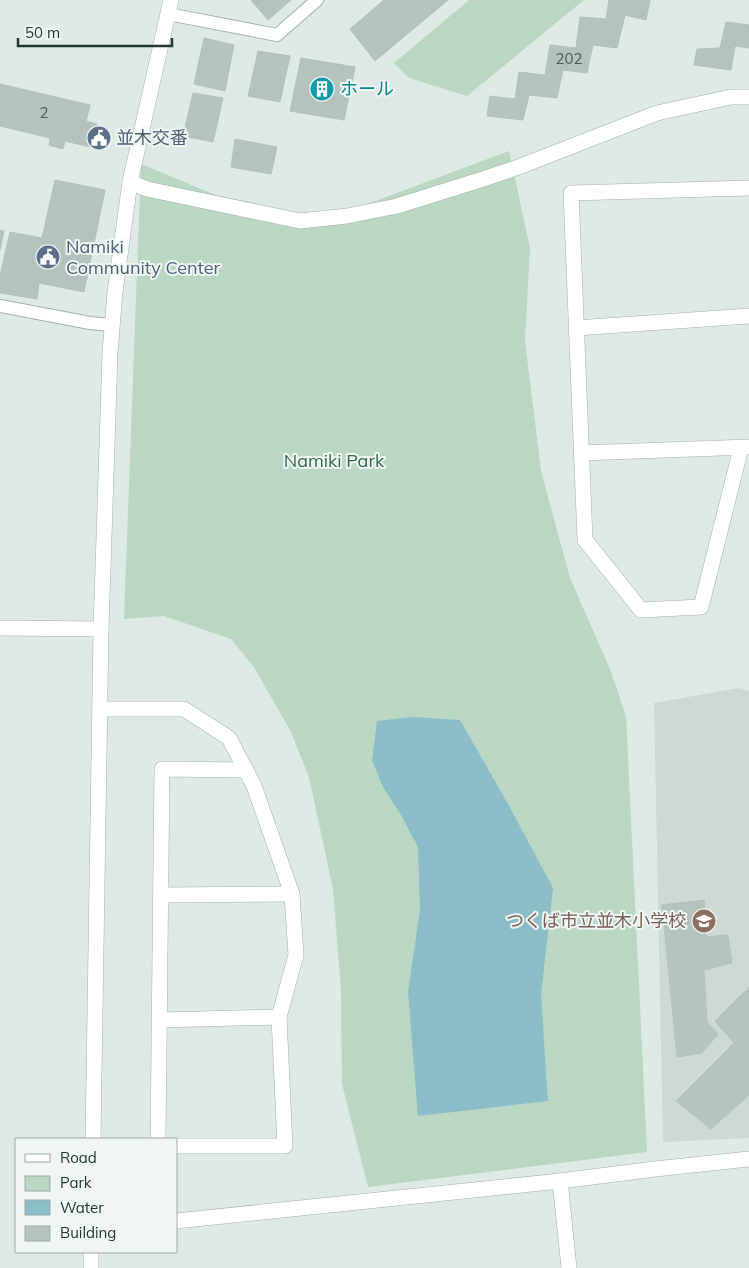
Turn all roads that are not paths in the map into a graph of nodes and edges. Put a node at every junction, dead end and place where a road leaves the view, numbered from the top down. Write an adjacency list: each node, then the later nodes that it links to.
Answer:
1 (316, 0): 2 (lane)
2 (169, 7): 4 (street)
3 (749, 97): 4 (street)
4 (130, 182): 8 (street)
5 (749, 188): 9 (street)
6 (0, 306): 8 (lane)
7 (749, 316): 9 (street)
8 (112, 325): 13 (street)
9 (576, 328): 11 (street)
10 (745, 448): 11 (street); 11 (street)
11 (581, 453)
12 (0, 628): 13 (street)
13 (101, 629): 14 (street)
14 (100, 709): 15 (street); 20 (street)
15 (246, 770): 16 (street); 17 (street)
16 (292, 894): 17 (street); 18 (street)
17 (161, 896): 19 (street)
18 (279, 1017): 19 (street); 22 (street)
19 (160, 1020): 21 (street)
20 (93, 1138)
21 (158, 1138)
22 (178, 1146)
23 (749, 1159): 24 (street)
24 (560, 1181): 25 (street); 28 (street)
25 (178, 1221)
26 (91, 1253): 27 (street)
27 (91, 1268)
28 (569, 1268)

